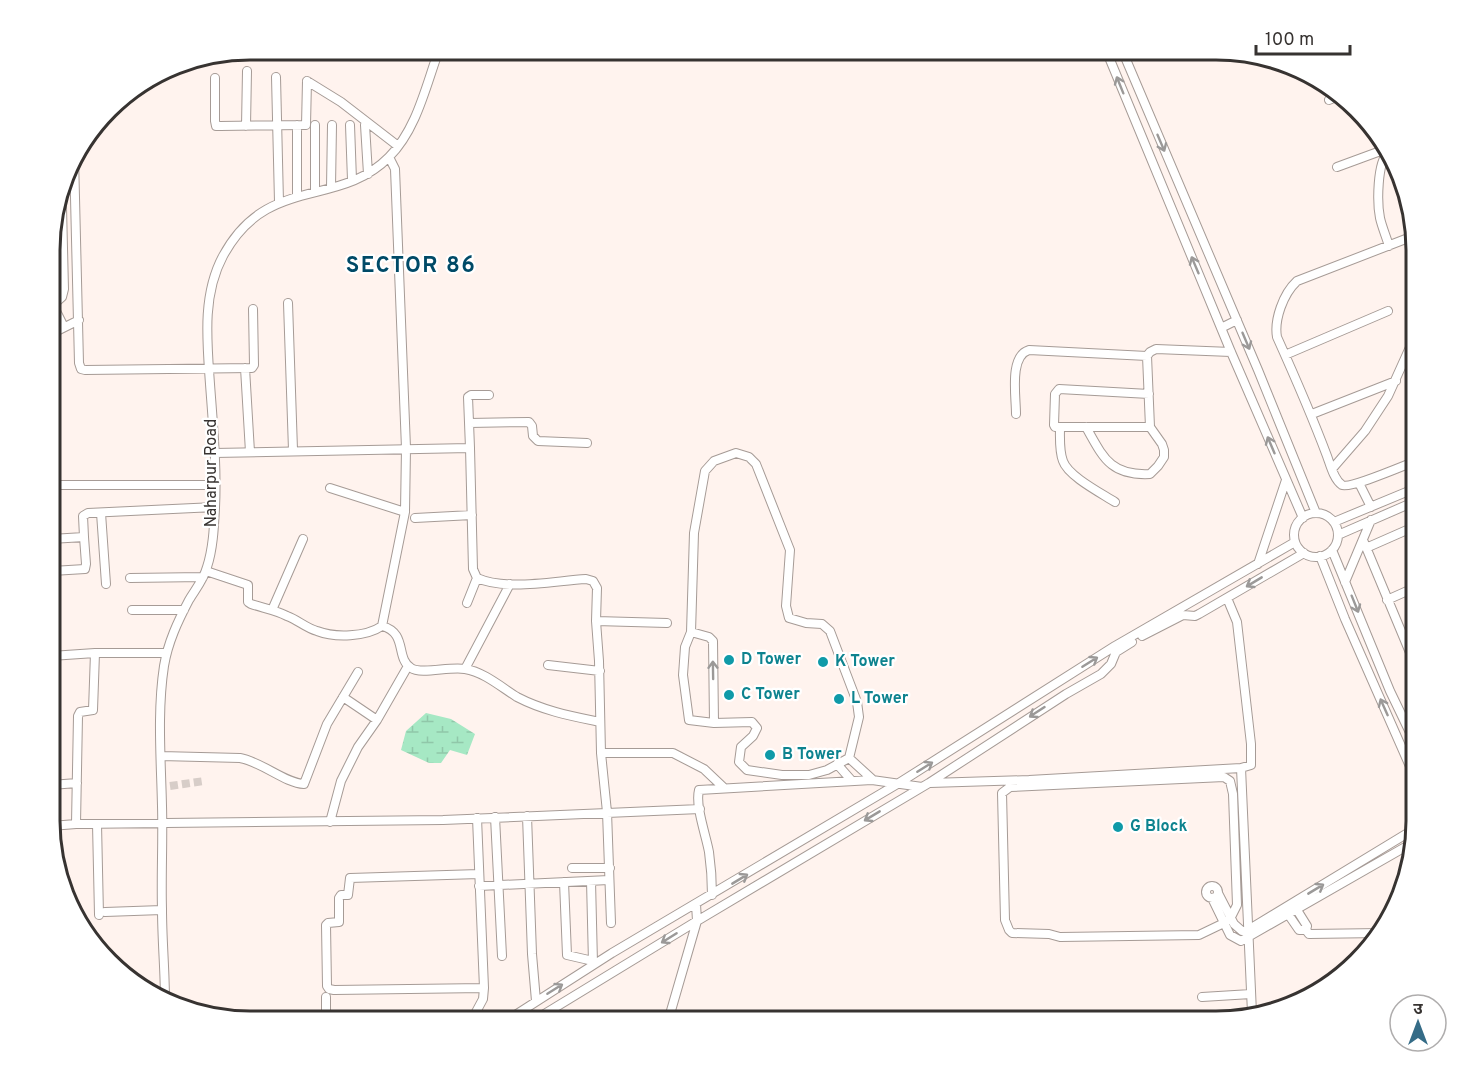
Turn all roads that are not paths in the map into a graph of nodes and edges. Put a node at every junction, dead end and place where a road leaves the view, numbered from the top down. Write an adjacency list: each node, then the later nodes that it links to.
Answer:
1 (435, 60): 14 (street, Naharpur Road)
2 (1110, 60): 37 (street, one-way to 2)
3 (1126, 60): 35 (street, one-way to 35)
4 (247, 71): 12 (street)
5 (276, 76): 7 (street)
6 (215, 78): 12 (street)
7 (277, 125): 8 (street); 12 (street); 25 (street)
8 (297, 125): 14 (street); 24 (street)
9 (315, 125): 23 (street)
10 (332, 125): 22 (street)
11 (365, 125): 19 (street)
12 (246, 126)
13 (350, 126): 21 (street)
14 (398, 146): 16 (street, Naharpur Road)
15 (1379, 153): 18 (street)
16 (389, 157): 19 (street, Naharpur Road); 55 (street)
17 (1383, 161): 28 (street)
18 (1337, 167)
19 (368, 174): 21 (street, Naharpur Road)
20 (75, 176): 34 (street)
21 (352, 180): 22 (street, Naharpur Road)
22 (331, 187): 23 (street, Naharpur Road)
23 (315, 191): 24 (street, Naharpur Road)
24 (297, 196): 25 (street, Naharpur Road)
25 (279, 202): 44 (street, Naharpur Road)
26 (62, 223): 29 (street)
27 (1406, 239): 28 (street)
28 (1389, 246): 40 (street)
29 (60, 299)
30 (288, 303): 57 (street)
31 (253, 309): 43 (street)
32 (1388, 311): 40 (street)
33 (60, 320): 36 (street)
34 (79, 320): 36 (street); 44 (street)
35 (1237, 320): 37 (street); 74 (street, one-way to 74)
36 (64, 327): 38 (street)
37 (1221, 328): 39 (street)
38 (60, 329)
39 (1231, 352): 41 (street); 62 (street, one-way to 39)
40 (1285, 355): 49 (street)
41 (1147, 356): 46 (street); 48 (street)
42 (1406, 358): 45 (street)
43 (245, 368): 44 (street); 58 (street)
44 (209, 369): 59 (street, Naharpur Road)
45 (1396, 381): 49 (street); 61 (street)
46 (1149, 394): 51 (street); 53 (street)
47 (489, 395): 50 (street)
48 (1017, 414)
49 (1312, 414): 61 (street)
50 (469, 423): 54 (street); 56 (street)
51 (1060, 427): 52 (street); 68 (street)
52 (1086, 427): 53 (street); 53 (street)
53 (1150, 427)
54 (587, 442)
55 (406, 448): 56 (street); 57 (street); 72 (street)
56 (470, 448): 75 (street)
57 (293, 450): 58 (street)
58 (250, 452): 59 (street)
59 (214, 453): 65 (street, Naharpur Road)
60 (1406, 465): 63 (street)
61 (1332, 469): 63 (street)
62 (1286, 480): 78 (street); 92 (street)
63 (1359, 483): 71 (street)
64 (60, 485): 65 (street)
65 (215, 485): 70 (street, Naharpur Road)
66 (330, 488): 72 (street)
67 (1406, 492): 71 (street)
68 (1115, 502)
69 (1406, 505): 79 (street)
70 (215, 507): 73 (street); 94 (street, Naharpur Road)
71 (1371, 507): 76 (street)
72 (405, 512): 109 (street)
73 (101, 513): 84 (street); 98 (street)
74 (1316, 513): 78 (street); 80 (street)
75 (472, 515): 77 (street); 96 (street)
76 (1350, 516): 80 (street); 81 (street)
77 (415, 518)
78 (1303, 518): 87 (street)
79 (1371, 520): 81 (street); 88 (street)
80 (1334, 522): 83 (street)
81 (1354, 527): 83 (street)
82 (1406, 529): 88 (street)
83 (1338, 535): 89 (street)
84 (84, 537): 85 (street); 93 (street)
85 (60, 538)
86 (303, 539): 106 (street)
87 (1295, 542): 90 (street); 92 (street)
88 (1364, 544): 97 (street); 102 (street)
89 (1332, 550): 91 (street); 97 (street)
90 (1304, 553): 91 (street); 101 (street, one-way to 101)
91 (1320, 556): 127 (street, one-way to 91)
92 (1258, 564): 134 (street, one-way to 92)
93 (60, 571)
94 (205, 574): 95 (street); 105 (street, Naharpur Road); 106 (street)
95 (130, 578)
96 (477, 578): 99 (street); 103 (street)
97 (1345, 582): 124 (street, one-way to 124)
98 (106, 584)
99 (510, 584): 107 (street); 117 (street)
100 (1406, 591): 102 (street)
101 (1227, 598): 130 (street); 136 (street, one-way to 136)
102 (1387, 600): 111 (street)
103 (467, 603)
104 (132, 610): 105 (street)
105 (184, 610): 113 (street, Naharpur Road)
106 (272, 610): 109 (street)
107 (596, 621): 108 (street); 118 (street)
108 (667, 623)
109 (381, 626): 116 (street)
110 (691, 632): 123 (street, one-way to 110); 123 (street); 128 (street)
111 (1406, 643)
112 (95, 653): 113 (street); 114 (street); 133 (street)
113 (166, 653): 126 (street, Naharpur Road)
114 (60, 655)
115 (548, 664): 118 (street)
116 (408, 666): 117 (street); 121 (street)
117 (465, 669): 122 (street)
118 (600, 671): 122 (street)
119 (358, 672): 120 (street)
120 (343, 697): 121 (street); 126 (street)
121 (377, 720): 143 (street)
122 (600, 722): 125 (street)
123 (714, 723): 129 (street)
124 (1406, 724)
125 (601, 753): 137 (street); 139 (street)
126 (161, 756): 144 (street, Naharpur Road)
127 (1406, 757)
128 (849, 758): 129 (street); 131 (street)
129 (837, 764): 132 (street)
130 (1241, 768): 136 (street); 169 (street)
131 (872, 780): 132 (street); 134 (street)
132 (852, 781): 137 (street)
133 (76, 783): 135 (street); 145 (street)
134 (899, 783): 136 (street); 159 (street, one-way to 134)
135 (60, 784)
136 (925, 785): 165 (street, one-way to 165)
137 (723, 787): 138 (street)
138 (700, 809): 139 (street); 159 (street)
139 (607, 812): 140 (street); 151 (street)
140 (527, 816): 141 (street); 156 (street)
141 (495, 817): 142 (street); 157 (street)
142 (477, 818): 143 (street); 152 (street)
143 (330, 822): 144 (street)
144 (163, 823): 146 (street); 161 (street, Naharpur Road)
145 (76, 824): 146 (street); 147 (street)
146 (97, 824): 161 (street)
147 (60, 825)
148 (1406, 834): 169 (street, one-way to 148)
149 (1404, 848): 162 (street)
150 (572, 868): 151 (street)
151 (610, 868): 153 (street)
152 (479, 874): 158 (street); 173 (street)
153 (609, 880): 154 (street); 166 (street)
154 (591, 881): 155 (street); 172 (street)
155 (564, 882): 156 (street); 172 (street)
156 (530, 884): 157 (street); 178 (street)
157 (499, 885): 158 (street); 171 (street)
158 (479, 886): 173 (street)
159 (712, 895): 160 (street)
160 (696, 904): 165 (street); 172 (street)
161 (162, 910): 174 (street, Naharpur Road)
162 (1297, 910): 163 (street); 168 (street)
163 (1288, 914): 168 (street); 169 (street)
164 (1231, 917): 167 (street); 167 (street); 167 (street); 169 (street)
165 (697, 921): 183 (street, one-way to 183); 184 (street)
166 (611, 923)
167 (1224, 923): 169 (street)
168 (1306, 930): 170 (street)
169 (1249, 933): 175 (street)
170 (1370, 933)
171 (502, 956)
172 (593, 963): 178 (street, one-way to 172)
173 (484, 988): 181 (street)
174 (165, 991)
175 (1251, 994): 177 (street); 179 (street)
176 (326, 997): 180 (street)
177 (1202, 997)
178 (536, 1001): 182 (street)
179 (1252, 1007)
180 (326, 1011)
181 (477, 1011)
182 (521, 1011)
183 (549, 1011)
184 (671, 1011)

